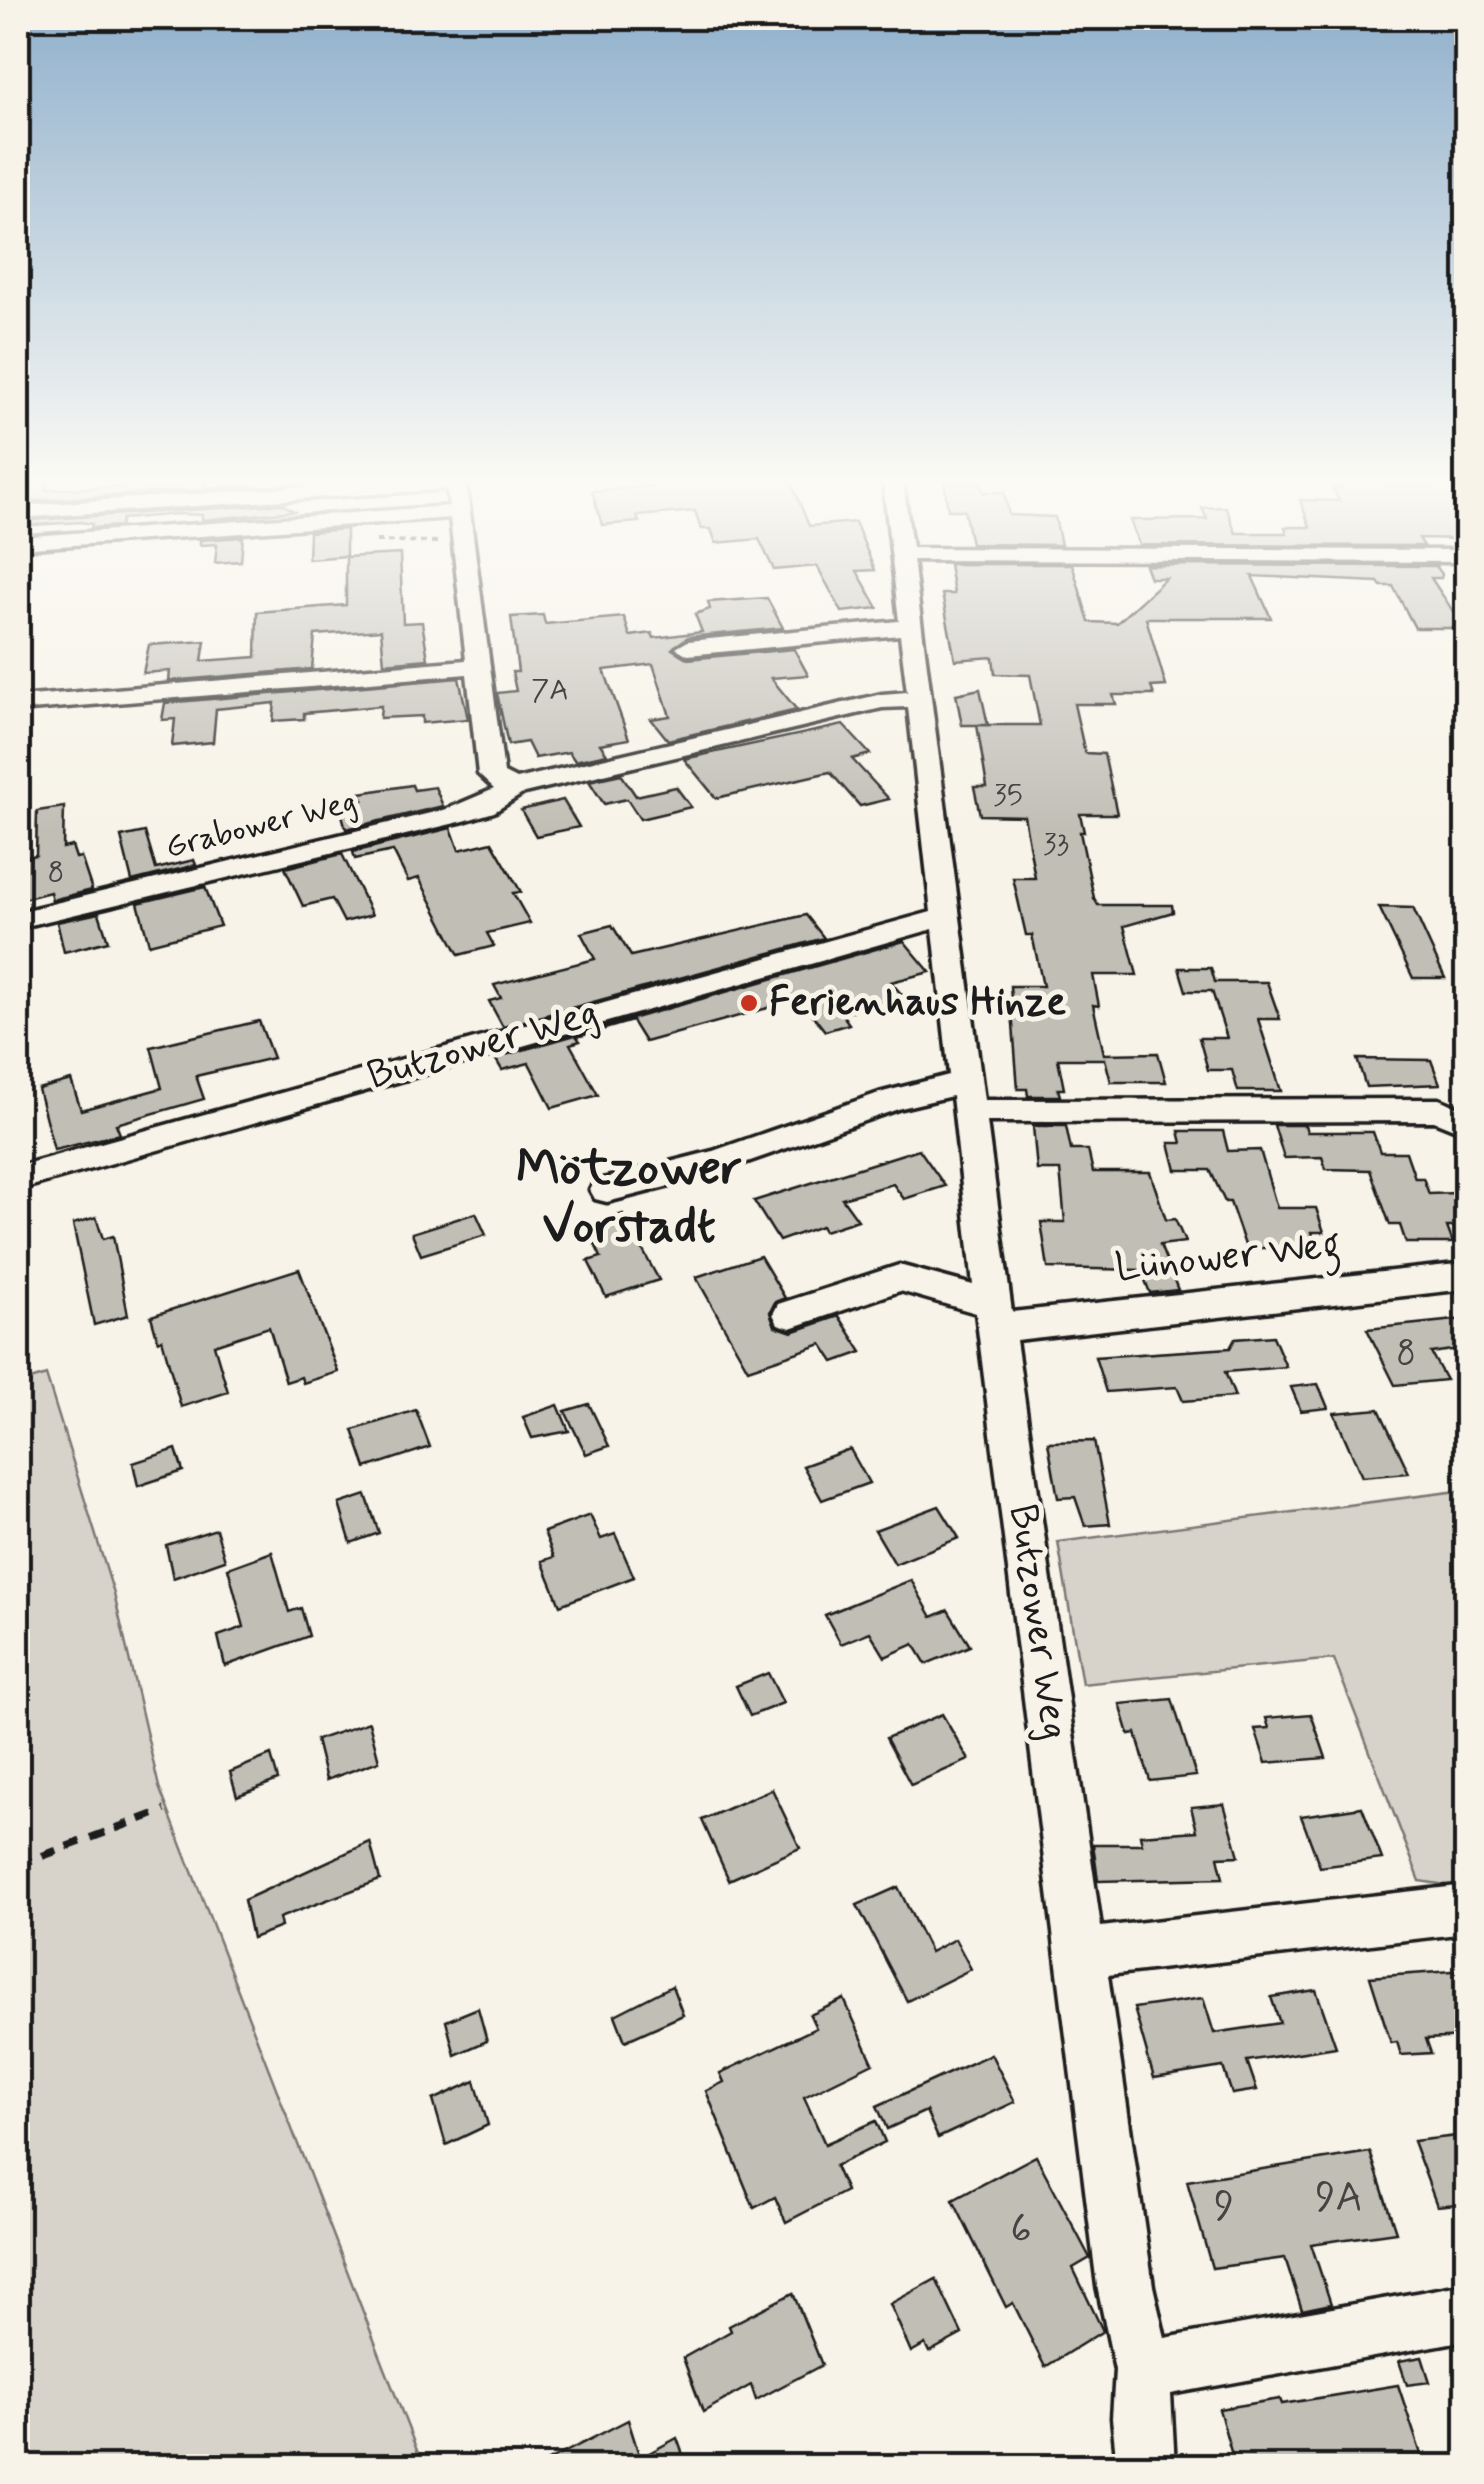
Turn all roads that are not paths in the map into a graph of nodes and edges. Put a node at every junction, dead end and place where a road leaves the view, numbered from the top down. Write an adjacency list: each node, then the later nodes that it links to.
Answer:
1 (470, 598): 5 (street)
2 (907, 598): 3 (street, Butzower Weg)
3 (911, 627): 4 (street); 6 (street, Butzower Weg)
4 (688, 648)
5 (477, 666): 7 (street); 8 (street)
6 (920, 699): 8 (street, Grabower Weg); 9 (street, Butzower Weg)
7 (18, 704)
8 (515, 787): 10 (street, Grabower Weg)
9 (948, 916): 11 (street, Butzower Weg); 13 (street, Butzower Weg)
10 (18, 920)
11 (971, 1097): 12 (street); 14 (street); 17 (street, Butzower Weg)
12 (1466, 1123)
13 (18, 1178)
14 (607, 1190)
15 (1466, 1276): 17 (street, Lünower Weg)
16 (791, 1314): 17 (street)
17 (996, 1316): 19 (street, Butzower Weg)
18 (1466, 1909): 19 (street)
19 (1082, 1954): 21 (street, Butzower Weg)
20 (1466, 2312): 21 (street)
21 (1144, 2370): 22 (street, Butzower Weg)
22 (1146, 2466)

